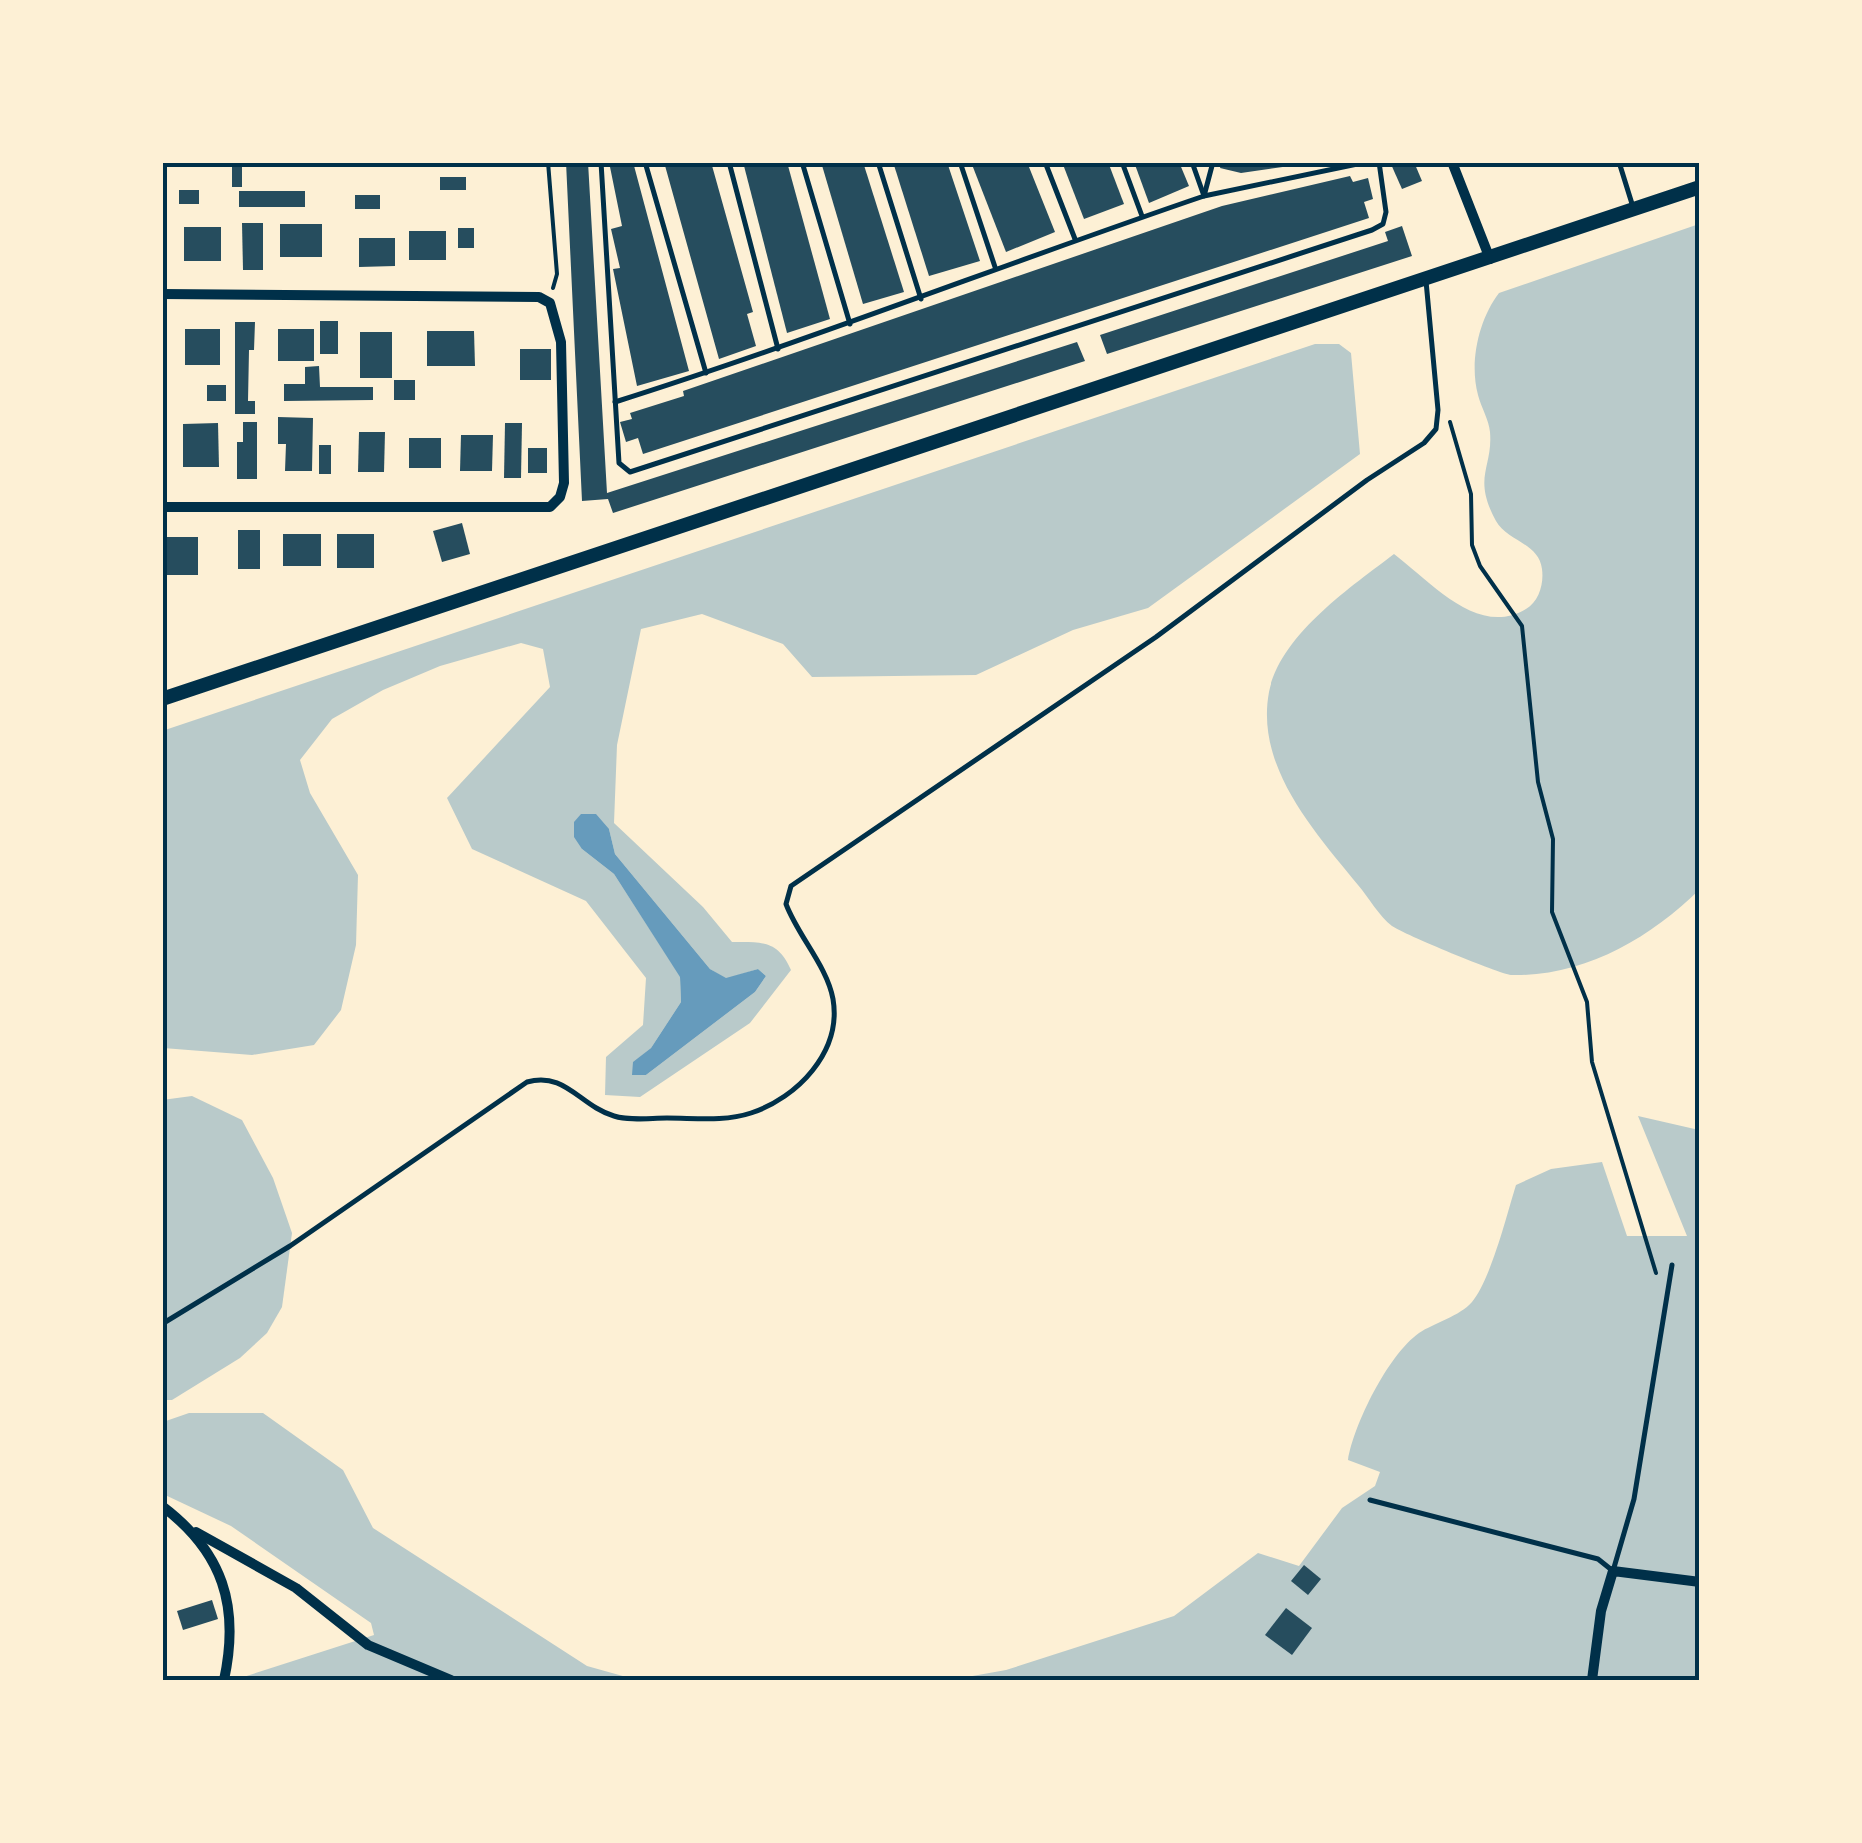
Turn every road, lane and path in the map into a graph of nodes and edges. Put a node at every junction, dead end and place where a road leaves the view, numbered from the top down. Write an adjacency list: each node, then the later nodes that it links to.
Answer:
1 (548, 162): 26 (path)
2 (601, 162): 31 (lane)
3 (645, 162): 29 (lane)
4 (729, 162): 28 (lane)
5 (802, 162): 27 (lane)
6 (878, 162): 25 (lane)
7 (960, 162): 22 (lane)
8 (1045, 162): 20 (lane)
9 (1122, 162): 19 (lane)
10 (1192, 162): 17 (lane)
11 (1213, 162): 17 (lane)
12 (1366, 162): 17 (lane)
13 (1379, 162): 31 (lane)
14 (1452, 162): 21 (street)
15 (1619, 162): 18 (lane)
16 (1700, 188): 18 (main road)
17 (1204, 196): 19 (lane)
18 (1634, 210): 21 (main road)
19 (1143, 217): 20 (lane)
20 (1075, 240): 22 (lane)
21 (1490, 258): 23 (main road)
22 (995, 267): 25 (lane)
23 (1426, 280): 30 (lane); 33 (main road)
24 (162, 294): 26 (street)
25 (921, 299): 27 (lane)
26 (550, 302): 32 (street)
27 (850, 324): 28 (lane)
28 (778, 349): 29 (lane)
29 (706, 373): 31 (lane)
30 (1438, 390): 34 (path); 35 (lane)
31 (615, 402)
32 (162, 508)
33 (162, 699)
34 (1672, 1265): 39 (lane)
35 (162, 1324)
36 (1370, 1500): 39 (lane)
37 (162, 1506): 38 (street)
38 (196, 1532): 41 (street); 42 (street)
39 (1613, 1571): 40 (street); 43 (street)
40 (1700, 1582)
41 (224, 1680)
42 (451, 1680)
43 (1592, 1680)

